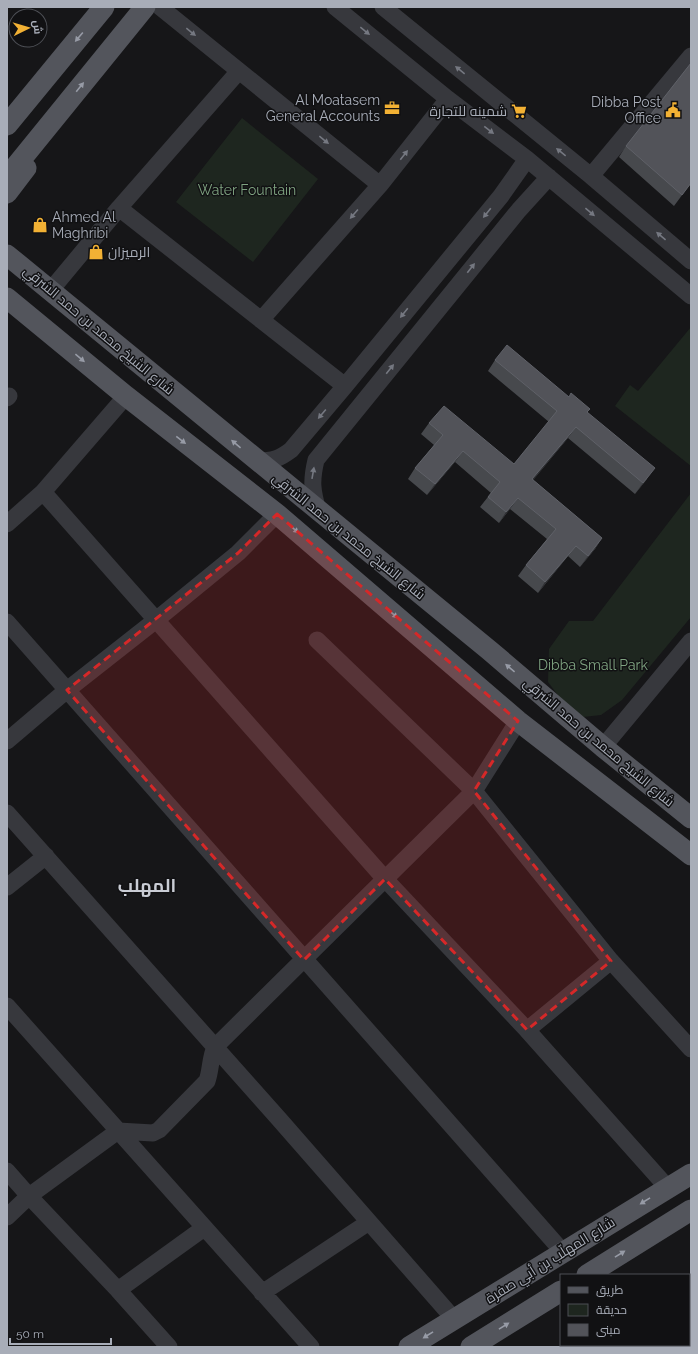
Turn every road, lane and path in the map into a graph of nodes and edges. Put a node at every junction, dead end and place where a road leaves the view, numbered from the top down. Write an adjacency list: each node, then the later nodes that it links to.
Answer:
1 (104, 7): 8 (main road, one-way to 8)
2 (145, 7): 11 (main road, one-way to 2)
3 (160, 7): 7 (street, one-way to 7)
4 (335, 7): 9 (street, one-way to 9)
5 (382, 7): 15 (street, one-way to 5)
6 (691, 56): 15 (street)
7 (239, 71): 17 (street, one-way to 17); 20 (street)
8 (32, 94): 10 (main road); 12 (main road)
9 (448, 99): 13 (street, one-way to 13); 17 (street, one-way to 9)
10 (7, 110)
11 (55, 117): 14 (main road); 18 (main road)
12 (7, 125)
13 (527, 159): 16 (street); 19 (street)
14 (7, 176)
15 (591, 176): 24 (street, one-way to 15)
16 (549, 177): 21 (street); 26 (street, one-way to 26)
17 (380, 185): 30 (street, one-way to 30)
18 (7, 193)
19 (501, 196): 21 (street); 32 (street, one-way to 32)
20 (119, 208): 25 (street); 30 (street)
21 (519, 210): 35 (street, one-way to 21)
22 (7, 240): 25 (main road)
23 (7, 254): 29 (main road, شارع الشيخ محمد بن حمد الشرقي)
24 (691, 261)
25 (55, 285): 29 (main road)
26 (691, 296)
27 (7, 298): 31 (main road, شارع الشيخ محمد بن حمد الشرقي)
28 (7, 310): 31 (main road)
29 (81, 314): 36 (main road, شارع الشيخ محمد بن حمد الشرقي, one-way to 29)
30 (261, 320): 32 (street)
31 (56, 338): 33 (main road, شارع الشيخ محمد بن حمد الشرقي, one-way to 33)
32 (345, 386): 34 (street, one-way to 34)
33 (126, 396): 37 (street); 39 (main road, شارع الشيخ محمد بن حمد الشرقي, one-way to 39)
34 (304, 436): 35 (street); 36 (street)
35 (322, 451): 38 (street, one-way to 35)
36 (258, 461): 38 (main road, شارع الشيخ محمد بن حمد الشرقي)
37 (43, 492): 40 (street); 41 (street)
38 (318, 511): 48 (main road, شارع الشيخ محمد بن حمد الشرقي, one-way to 38)
39 (277, 514): 41 (street); 46 (main road, شارع الشيخ محمد بن حمد الشرقي, one-way to 46)
40 (7, 524)
41 (156, 620): 45 (street); 54 (street)
42 (7, 622): 45 (street)
43 (317, 640): 49 (street)
44 (691, 641): 48 (street)
45 (67, 690): 47 (street); 56 (street)
46 (518, 721): 49 (street); 52 (main road, شارع الشيخ محمد بن حمد الشرقي)
47 (7, 741)
48 (603, 746): 51 (main road, شارع الشيخ محمد بن حمد الشرقي)
49 (474, 791): 54 (street); 57 (street)
50 (7, 813): 53 (street)
51 (691, 818)
52 (691, 855)
53 (46, 856): 55 (street); 61 (street)
54 (385, 879): 56 (street); 59 (street)
55 (7, 887)
56 (304, 960): 61 (street); 71 (street)
57 (611, 961): 59 (street); 60 (street)
58 (7, 1006): 62 (street)
59 (527, 1030): 65 (street)
60 (689, 1044)
61 (215, 1047): 62 (street); 69 (street)
62 (118, 1131): 66 (street); 70 (street)
63 (7, 1171): 66 (street)
64 (691, 1174): 65 (main road, شارع المهلّب بن أبي صفرة)
65 (667, 1187): 71 (main road, شارع المهلّب بن أبي صفرة, one-way to 71)
66 (29, 1196): 68 (street); 73 (street)
67 (691, 1210): 72 (main road, one-way to 67)
68 (7, 1217)
69 (369, 1222): 74 (street); 76 (street)
70 (204, 1228): 73 (street); 74 (street)
71 (563, 1252): 76 (main road, شارع المهلّب بن أبي صفرة)
72 (589, 1274)
73 (118, 1290): 77 (street)
74 (262, 1292): 78 (street)
75 (560, 1292): 80 (main road, one-way to 75)
76 (454, 1319): 79 (main road, شارع المهلّب بن أبي صفرة, one-way to 79)
77 (169, 1347)
78 (311, 1347)
79 (409, 1347)
80 (471, 1347)

